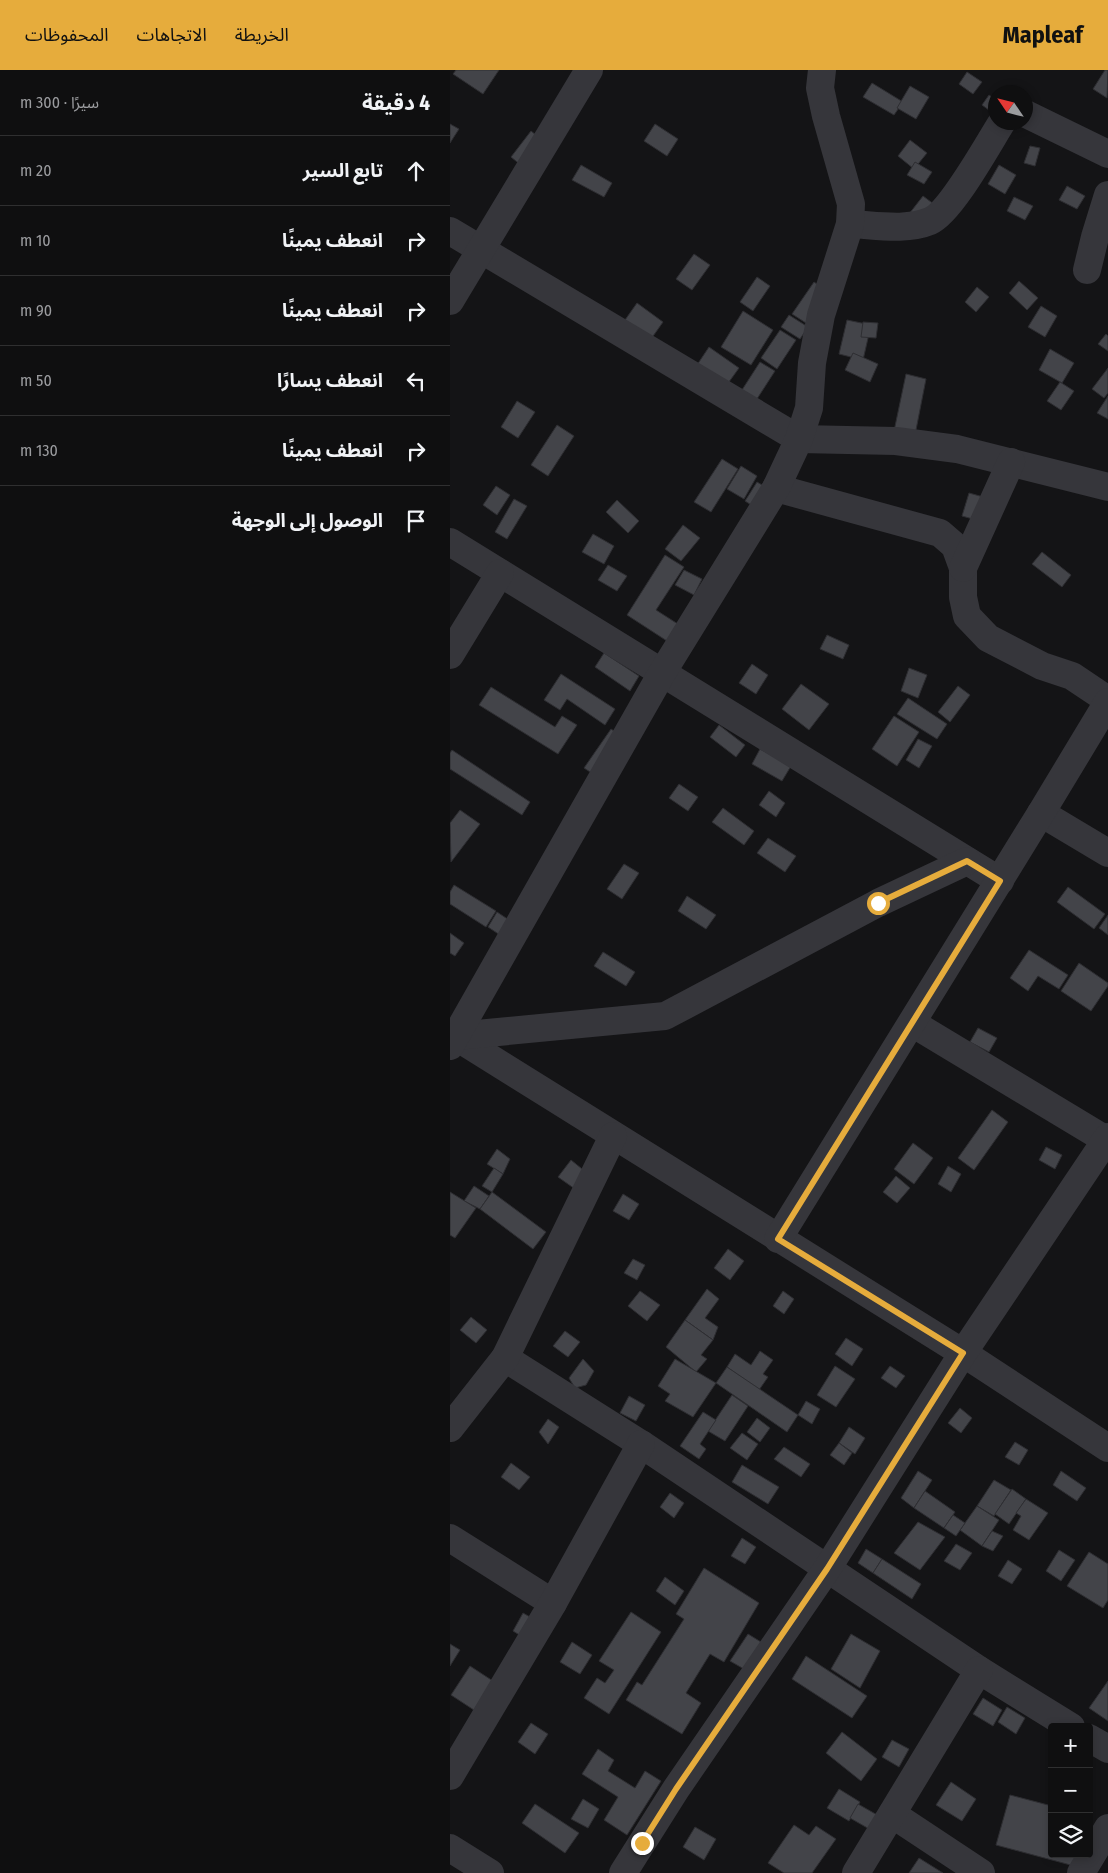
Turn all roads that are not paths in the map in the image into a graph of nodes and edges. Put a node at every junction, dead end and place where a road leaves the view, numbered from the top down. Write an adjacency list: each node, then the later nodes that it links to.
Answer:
1 (589, 70): 9 (street)
2 (822, 70): 7 (street)
3 (1033, 117): 5 (street)
4 (997, 130): 7 (street)
5 (1108, 154)
6 (1108, 195): 10 (street)
7 (850, 224): 12 (street)
8 (450, 231): 9 (street)
9 (481, 250): 11 (street); 12 (street)
10 (1087, 270)
11 (450, 302)
12 (799, 439): 13 (street); 15 (street)
13 (1011, 462): 14 (street); 17 (street)
14 (1108, 487)
15 (776, 488): 17 (street); 20 (street)
16 (450, 542): 18 (street)
17 (963, 568): 21 (street)
18 (500, 573): 19 (street); 20 (street)
19 (450, 655)
20 (662, 673): 24 (street); 27 (street)
21 (1108, 701): 22 (street)
22 (1041, 813): 23 (street); 25 (street)
23 (1108, 853)
24 (967, 861): 25 (street); 27 (street)
25 (1000, 881): 26 (street)
26 (912, 1023): 29 (street); 30 (street)
27 (452, 1038): 28 (street)
28 (613, 1136): 30 (street); 32 (street)
29 (1108, 1140): 31 (street)
30 (778, 1239): 31 (street)
31 (963, 1353): 35 (street); 37 (street)
32 (505, 1358): 33 (street); 34 (street)
33 (450, 1428)
34 (640, 1444): 37 (street); 38 (street)
35 (1108, 1448)
36 (450, 1538): 38 (street)
37 (827, 1569): 39 (street); 48 (street)
38 (553, 1603): 43 (street)
39 (979, 1670): 40 (street); 44 (street)
40 (1065, 1723)
41 (1093, 1740): 42 (street)
42 (1108, 1749)
43 (450, 1776)
44 (892, 1814): 49 (street); 50 (street)
45 (1108, 1828): 51 (street)
46 (450, 1848): 47 (street)
47 (490, 1873)
48 (623, 1873)
49 (856, 1873)
50 (981, 1873)
51 (1081, 1873)

